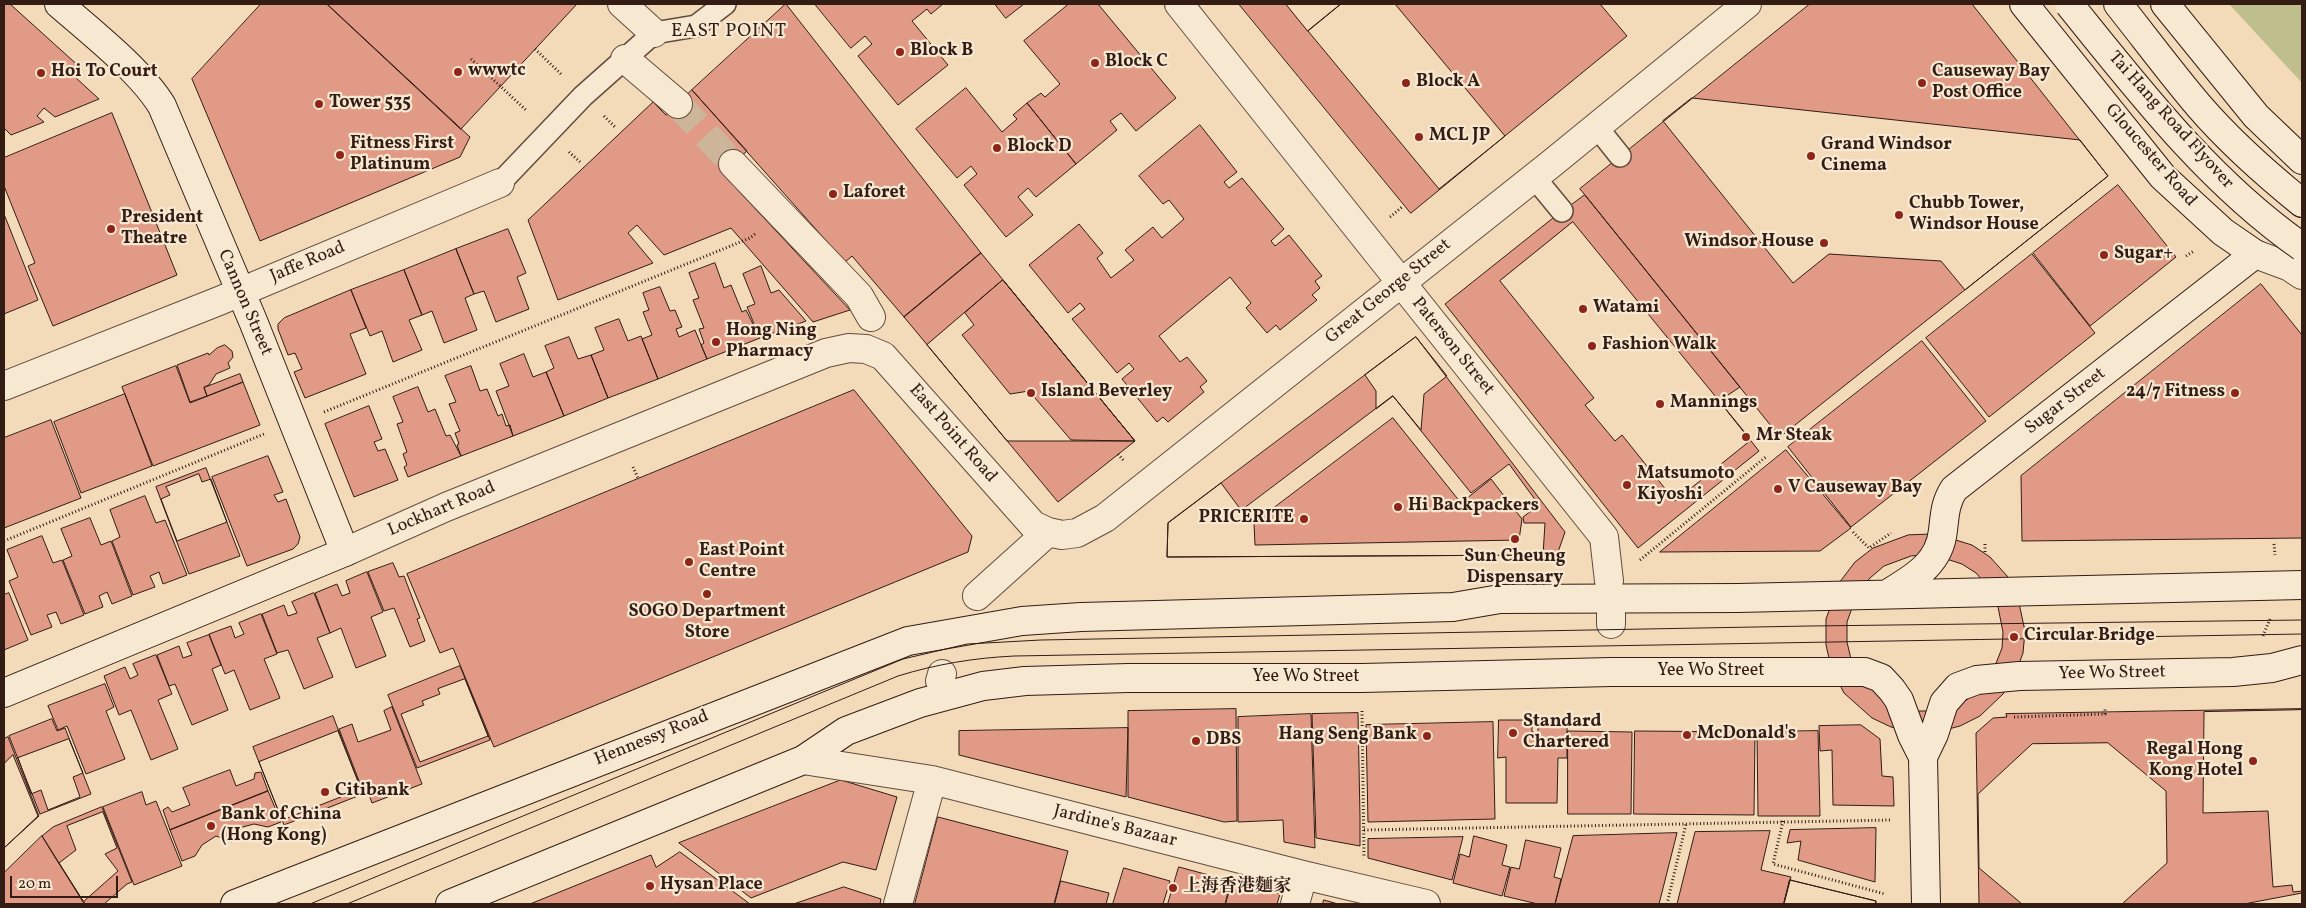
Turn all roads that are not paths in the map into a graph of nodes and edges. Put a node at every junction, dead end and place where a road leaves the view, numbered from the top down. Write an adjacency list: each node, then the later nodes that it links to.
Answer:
1 (60, 4): 25 (street, Cannon Street)
2 (622, 4): 10 (street)
3 (725, 4): 10 (lane)
4 (1179, 4): 24 (street, Paterson Street)
5 (2024, 4): 22 (street, Gloucester Road)
6 (2069, 4): 21 (street, Tai Hang Road Flyover, bridge)
7 (2118, 4): 19 (street, Tai Hang Road Flyover)
8 (2165, 4): 15 (street)
9 (1739, 6): 13 (street, Great George Street)
10 (654, 33): 11 (lane)
11 (625, 59): 12 (street); 18 (lane)
12 (678, 104)
13 (1596, 126): 14 (lane); 17 (street, Great George Street)
14 (1620, 156)
15 (2302, 160)
16 (733, 164): 26 (street)
17 (1534, 177): 20 (lane); 24 (street, Great George Street)
18 (500, 183): 25 (street, Jaffe Road)
19 (2302, 203)
20 (1562, 211)
21 (2293, 243): 22 (street, Sugar Street)
22 (2255, 254): 23 (street, Gloucester Road); 34 (street, Sugar Street)
23 (2302, 275)
24 (1402, 283): 30 (street, Great George Street); 32 (street, Paterson Street)
25 (240, 292): 28 (street, Jaffe Road); 31 (street, Cannon Street)
26 (871, 317)
27 (883, 356): 29 (street, East Point Road); 31 (street, Lockhart Road)
28 (4, 386)
29 (1020, 512): 30 (street, Great George Street)
30 (1048, 532): 35 (street)
31 (345, 552): 37 (street, Lockhart Road)
32 (1609, 581)
33 (2302, 585): 34 (street)
34 (1889, 593): 42 (street, Hennessy Road)
35 (978, 596)
36 (2302, 660): 38 (street, Yee Wo Street)
37 (4, 694)
38 (1923, 756): 39 (street, Yee Wo Street); 47 (street)
39 (803, 760): 40 (street, Jardine's Bazaar); 43 (street)
40 (932, 780): 41 (street, Jardine's Bazaar); 44 (street)
41 (1303, 875): 45 (street); 46 (street, Jardine's Bazaar)
42 (234, 904)
43 (450, 904)
44 (898, 904)
45 (1295, 904)
46 (1426, 904)
47 (1926, 904)

